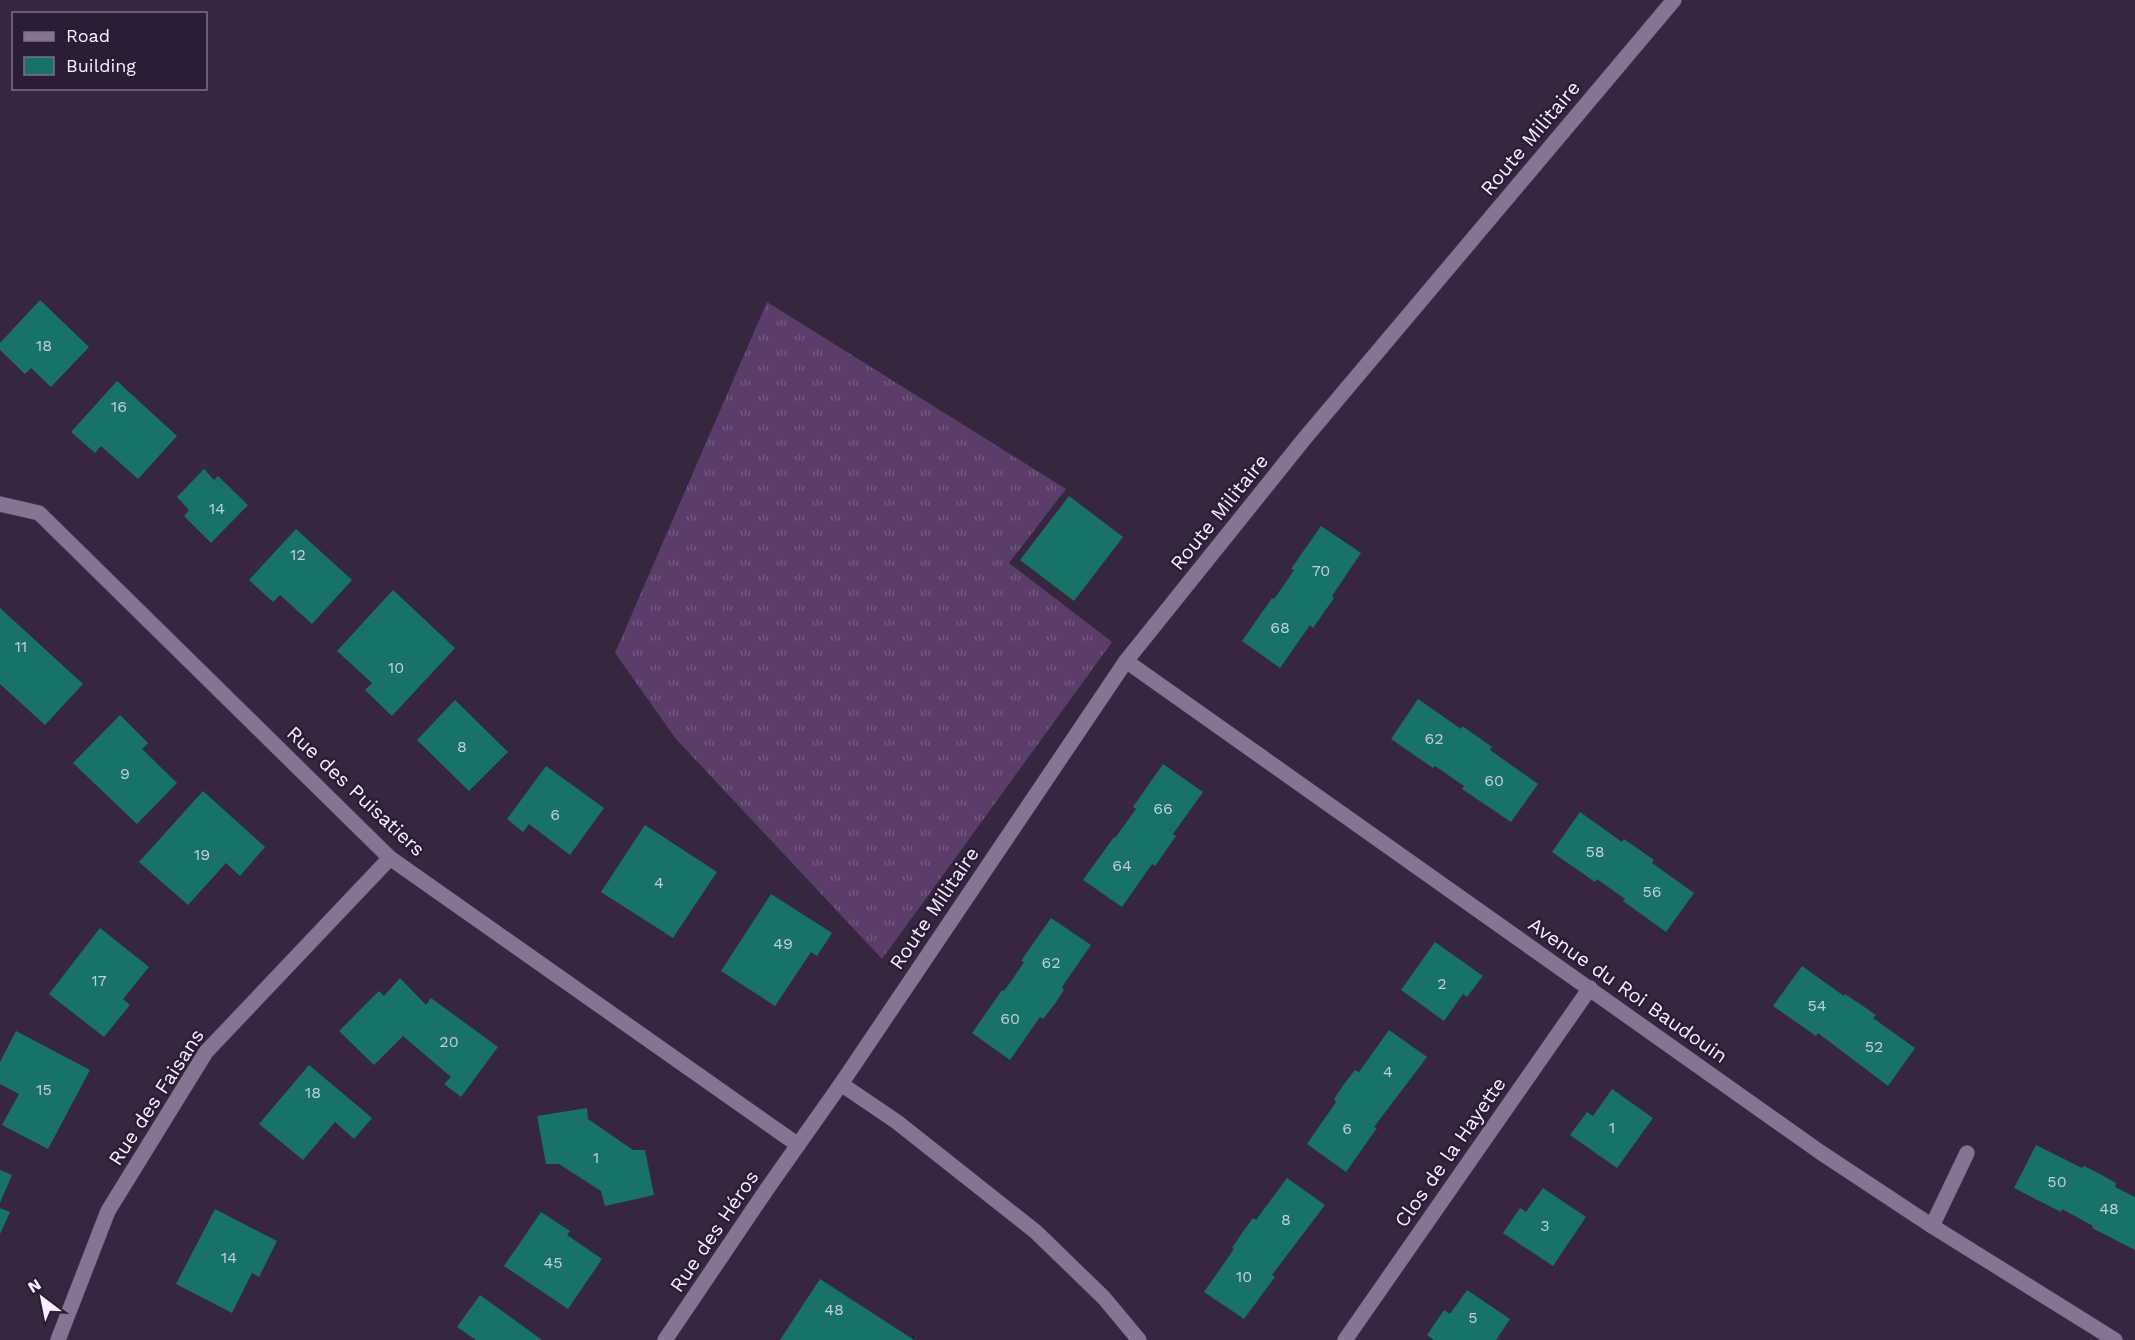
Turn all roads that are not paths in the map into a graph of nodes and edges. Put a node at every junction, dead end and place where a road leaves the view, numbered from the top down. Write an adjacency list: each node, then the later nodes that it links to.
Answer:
1 (1674, 0): 3 (street, Route Militaire)
2 (0, 504): 4 (street, Rue des Puisatiers)
3 (1126, 661): 5 (street, Avenue du Roi Baudouin); 6 (street, Route Militaire)
4 (390, 858): 7 (street, Rue des Puisatiers); 10 (street, Rue des Faisans)
5 (1590, 988): 9 (street, Avenue du Roi Baudouin); 13 (street, Clos de la Hayette)
6 (841, 1084): 7 (street, Route Militaire); 12 (street)
7 (798, 1145): 11 (street, Rue des Héros)
8 (1967, 1153): 9 (street)
9 (1932, 1226): 14 (street, Avenue du Roi Baudouin)
10 (58, 1340)
11 (665, 1340)
12 (1138, 1340)
13 (1345, 1340)
14 (2115, 1340)

